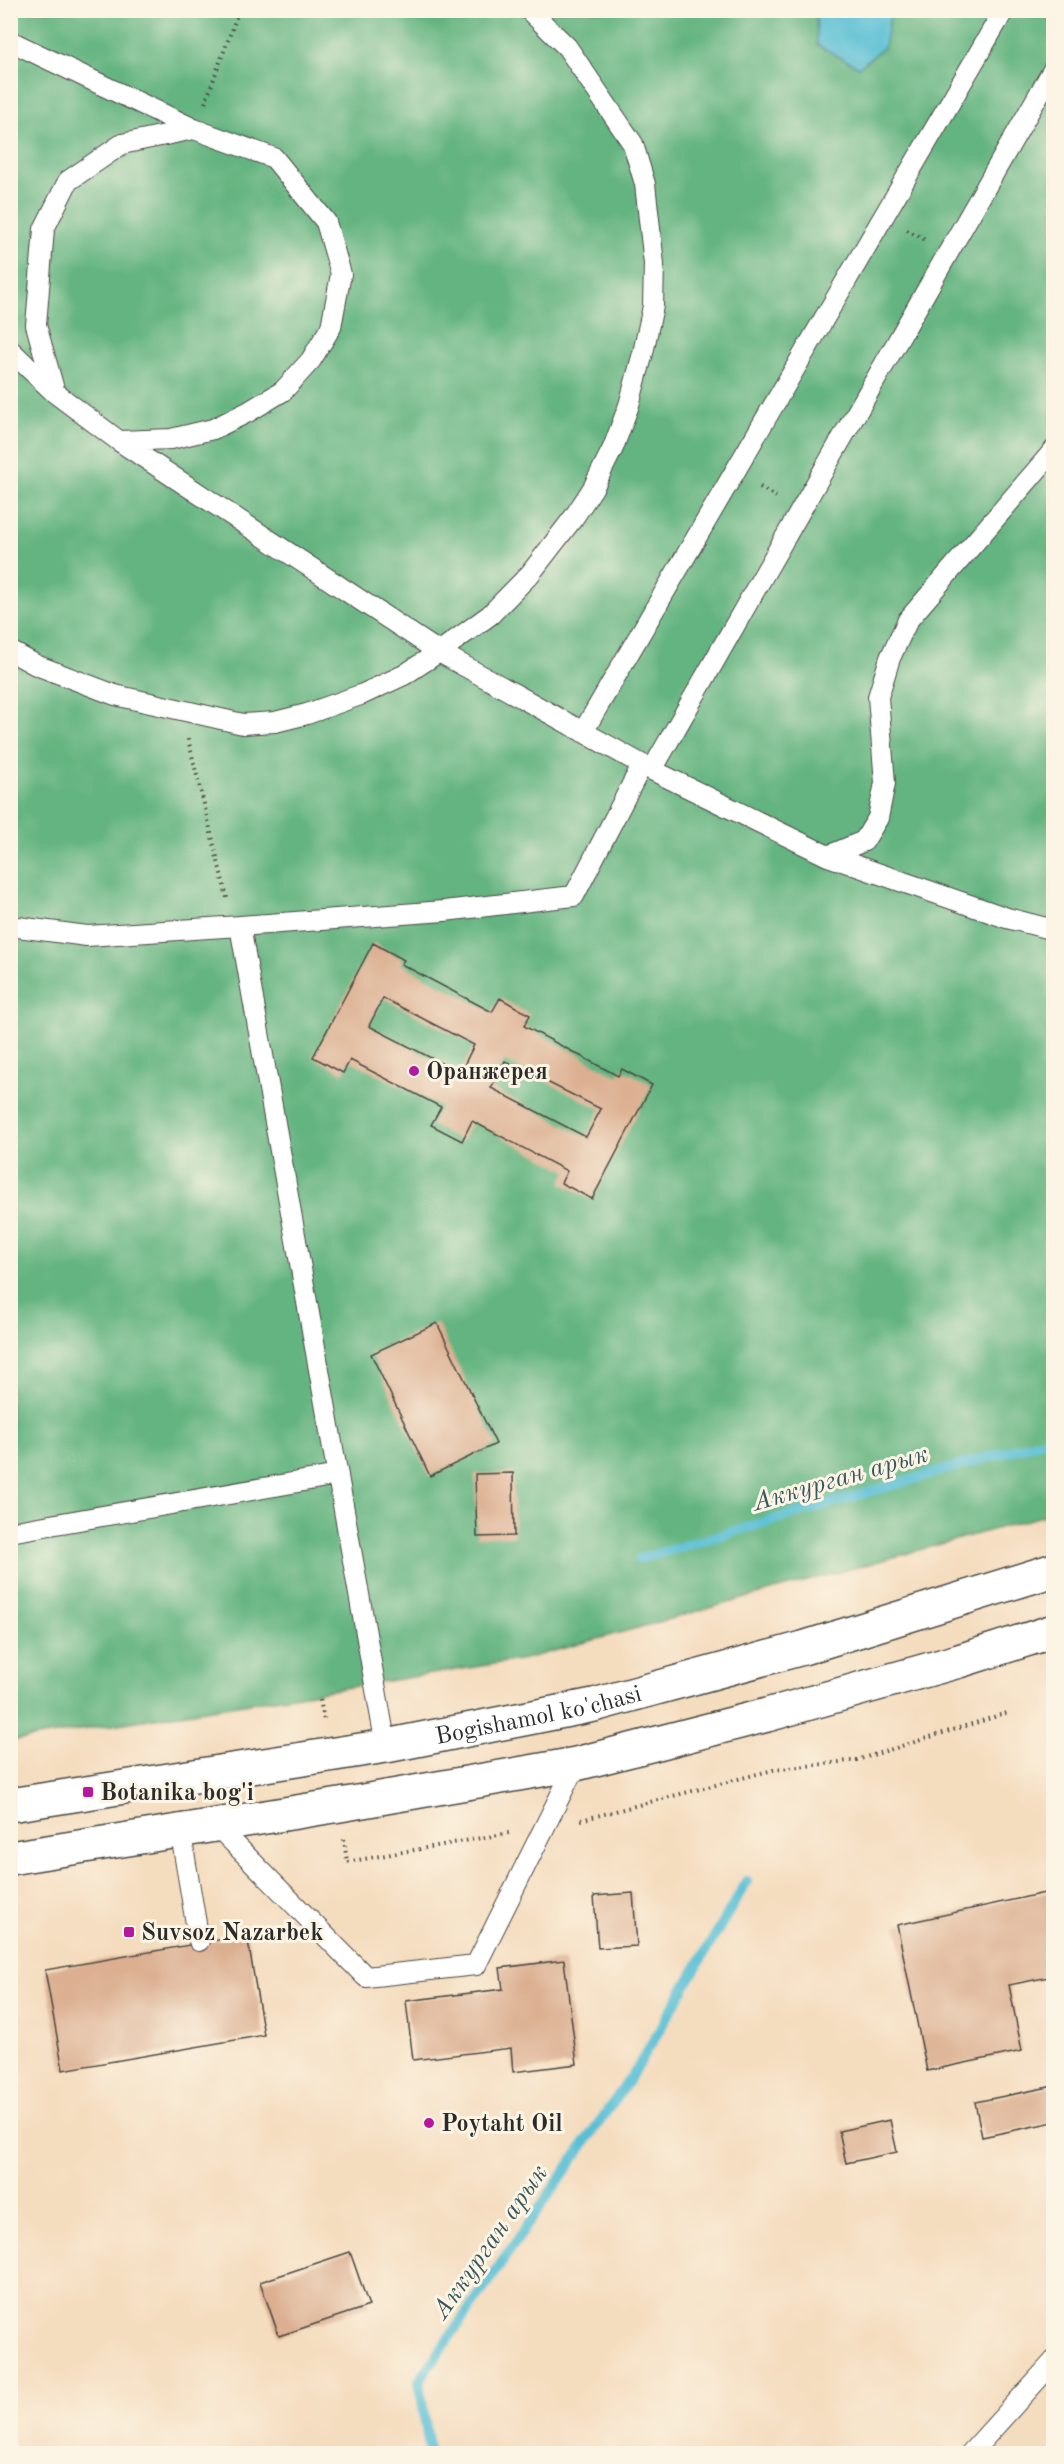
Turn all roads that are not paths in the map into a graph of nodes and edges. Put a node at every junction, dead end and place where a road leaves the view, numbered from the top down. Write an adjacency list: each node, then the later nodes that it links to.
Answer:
1 (529, 10): 11 (lane)
2 (1004, 10): 12 (lane)
3 (10, 41): 5 (lane)
4 (1053, 68): 13 (lane)
5 (194, 129): 7 (lane); 8 (lane)
6 (10, 350): 7 (lane)
7 (55, 393): 8 (lane)
8 (119, 441): 11 (lane)
9 (1053, 450): 14 (lane)
10 (10, 651): 11 (lane)
11 (439, 652): 12 (lane)
12 (583, 732): 13 (lane)
13 (647, 768): 14 (lane); 16 (lane)
14 (828, 856): 17 (lane)
15 (10, 926): 16 (lane)
16 (240, 926): 18 (lane)
17 (1053, 930)
18 (338, 1475): 19 (lane); 22 (lane)
19 (10, 1532)
20 (1053, 1570): 22 (main road, Bogishamol ko'chasi)
21 (1053, 1631): 23 (main road)
22 (386, 1746): 24 (main road); 25 (main road, Bogishamol ko'chasi)
23 (576, 1764): 24 (main road); 26 (lane)
24 (396, 1795): 26 (main road)
25 (10, 1805)
26 (215, 1824): 27 (main road)
27 (180, 1829): 28 (main road); 29 (lane)
28 (10, 1858)
29 (199, 1941)
30 (1053, 2361): 31 (lane)
31 (970, 2454)

